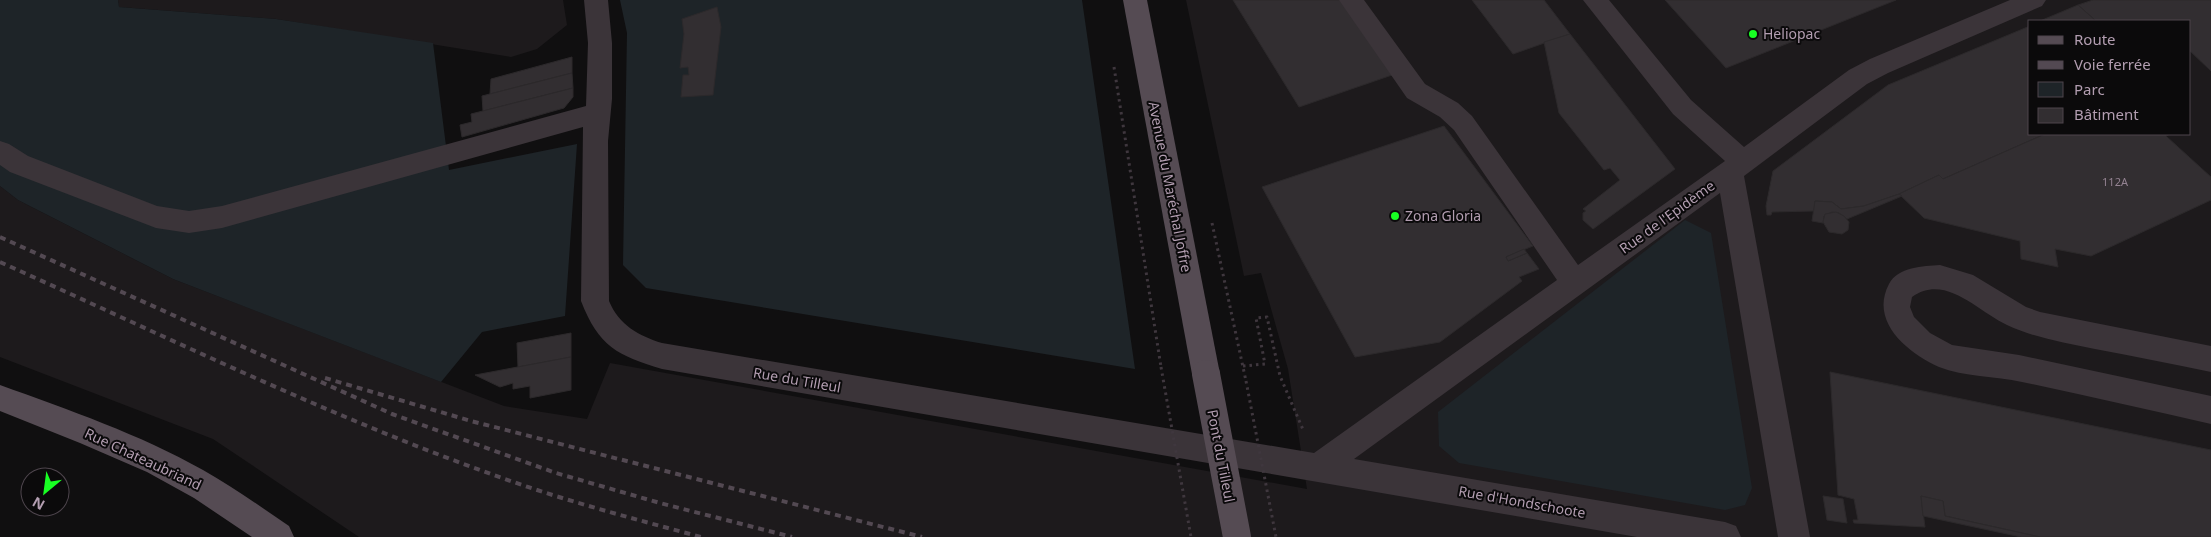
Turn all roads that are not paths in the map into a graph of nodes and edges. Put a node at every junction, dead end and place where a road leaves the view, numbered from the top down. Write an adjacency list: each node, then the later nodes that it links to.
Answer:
1 (596, 0): 7 (street, Rue du Tilleul)
2 (1135, 0): 12 (main road, Avenue du Maréchal Joffre)
3 (1351, 0): 10 (street)
4 (1595, 0): 9 (street)
5 (2034, 0): 6 (street, Rue de l'Epidème)
6 (1997, 6): 9 (street, Rue de l'Epidème)
7 (598, 113): 8 (street); 15 (street, Rue du Tilleul)
8 (0, 152)
9 (1737, 167): 10 (street, Rue de l'Epidème); 19 (street)
10 (1575, 283): 15 (street, Rue de l'Epidème)
11 (2211, 359): 14 (street)
12 (1206, 374): 17 (main road, Pont du Tilleul, bridge)
13 (0, 398): 16 (main road, Rue Chateaubriand)
14 (2211, 410)
15 (1319, 467): 18 (street, Rue d'Hondschoote)
16 (278, 537)
17 (1236, 537)
18 (1725, 537)
19 (1794, 537)

